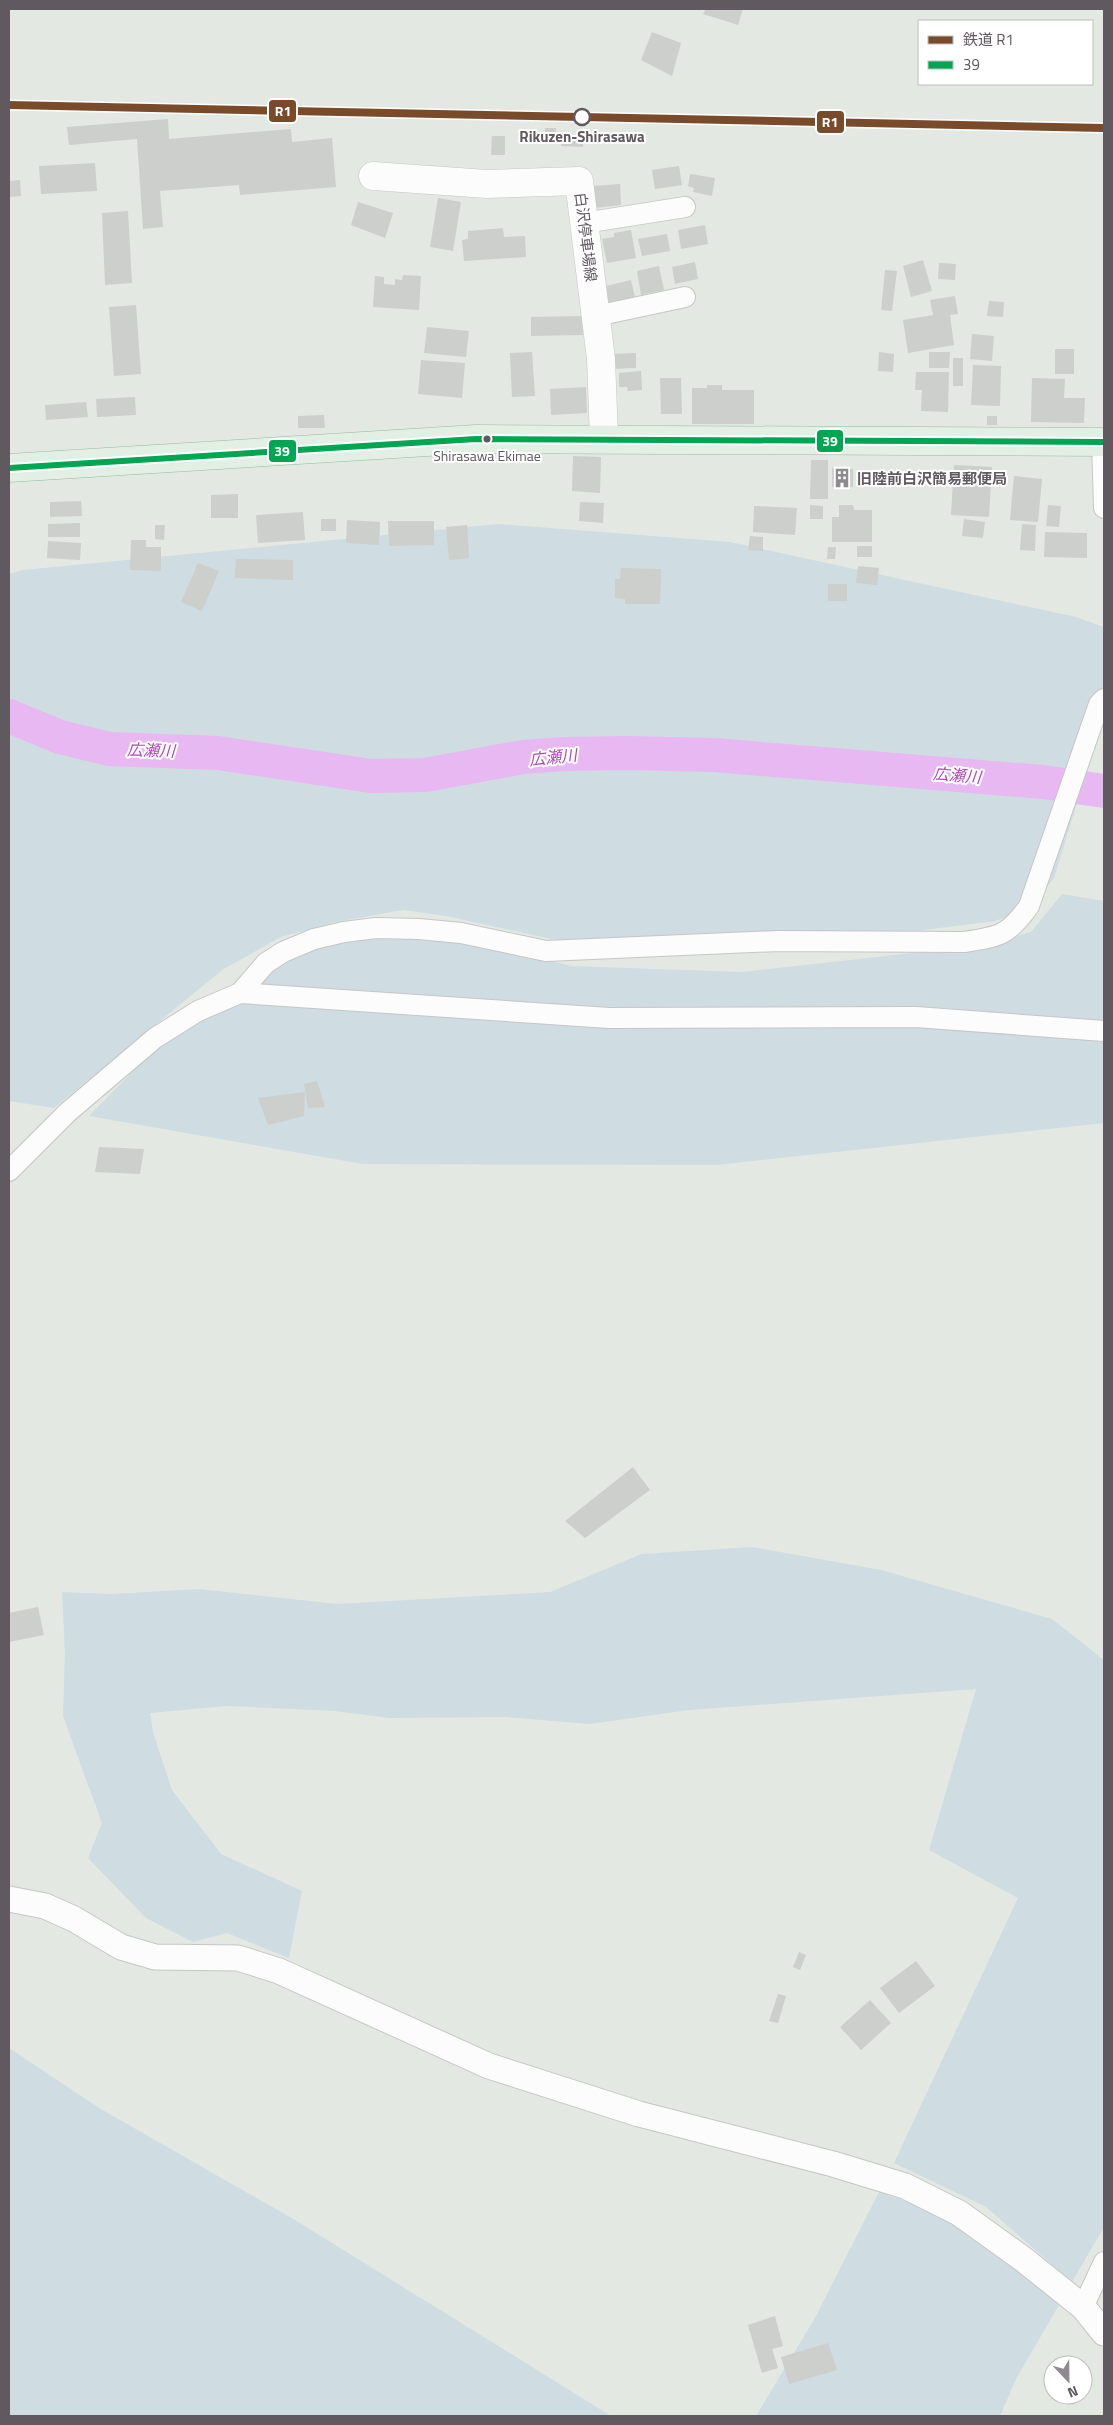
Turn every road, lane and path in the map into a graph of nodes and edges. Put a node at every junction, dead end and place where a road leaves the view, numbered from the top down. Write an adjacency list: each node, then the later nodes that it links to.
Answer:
1 (373, 176): 3 (main road, 白沢停車場線)
2 (685, 207): 3 (street)
3 (584, 223): 5 (main road, 白沢停車場線)
4 (685, 297): 5 (street)
5 (596, 316): 6 (main road, 白沢停車場線)
6 (604, 439): 7 (highway); 8 (highway)
7 (1103, 442): 9 (street)
8 (9, 468)
9 (1104, 508)
10 (1102, 701): 11 (street)
11 (240, 993): 12 (street); 13 (street)
12 (1104, 1031)
13 (9, 1171)
14 (9, 1899): 16 (street)
15 (1104, 2262): 16 (street)
16 (1083, 2307): 17 (street)
17 (1104, 2333)

